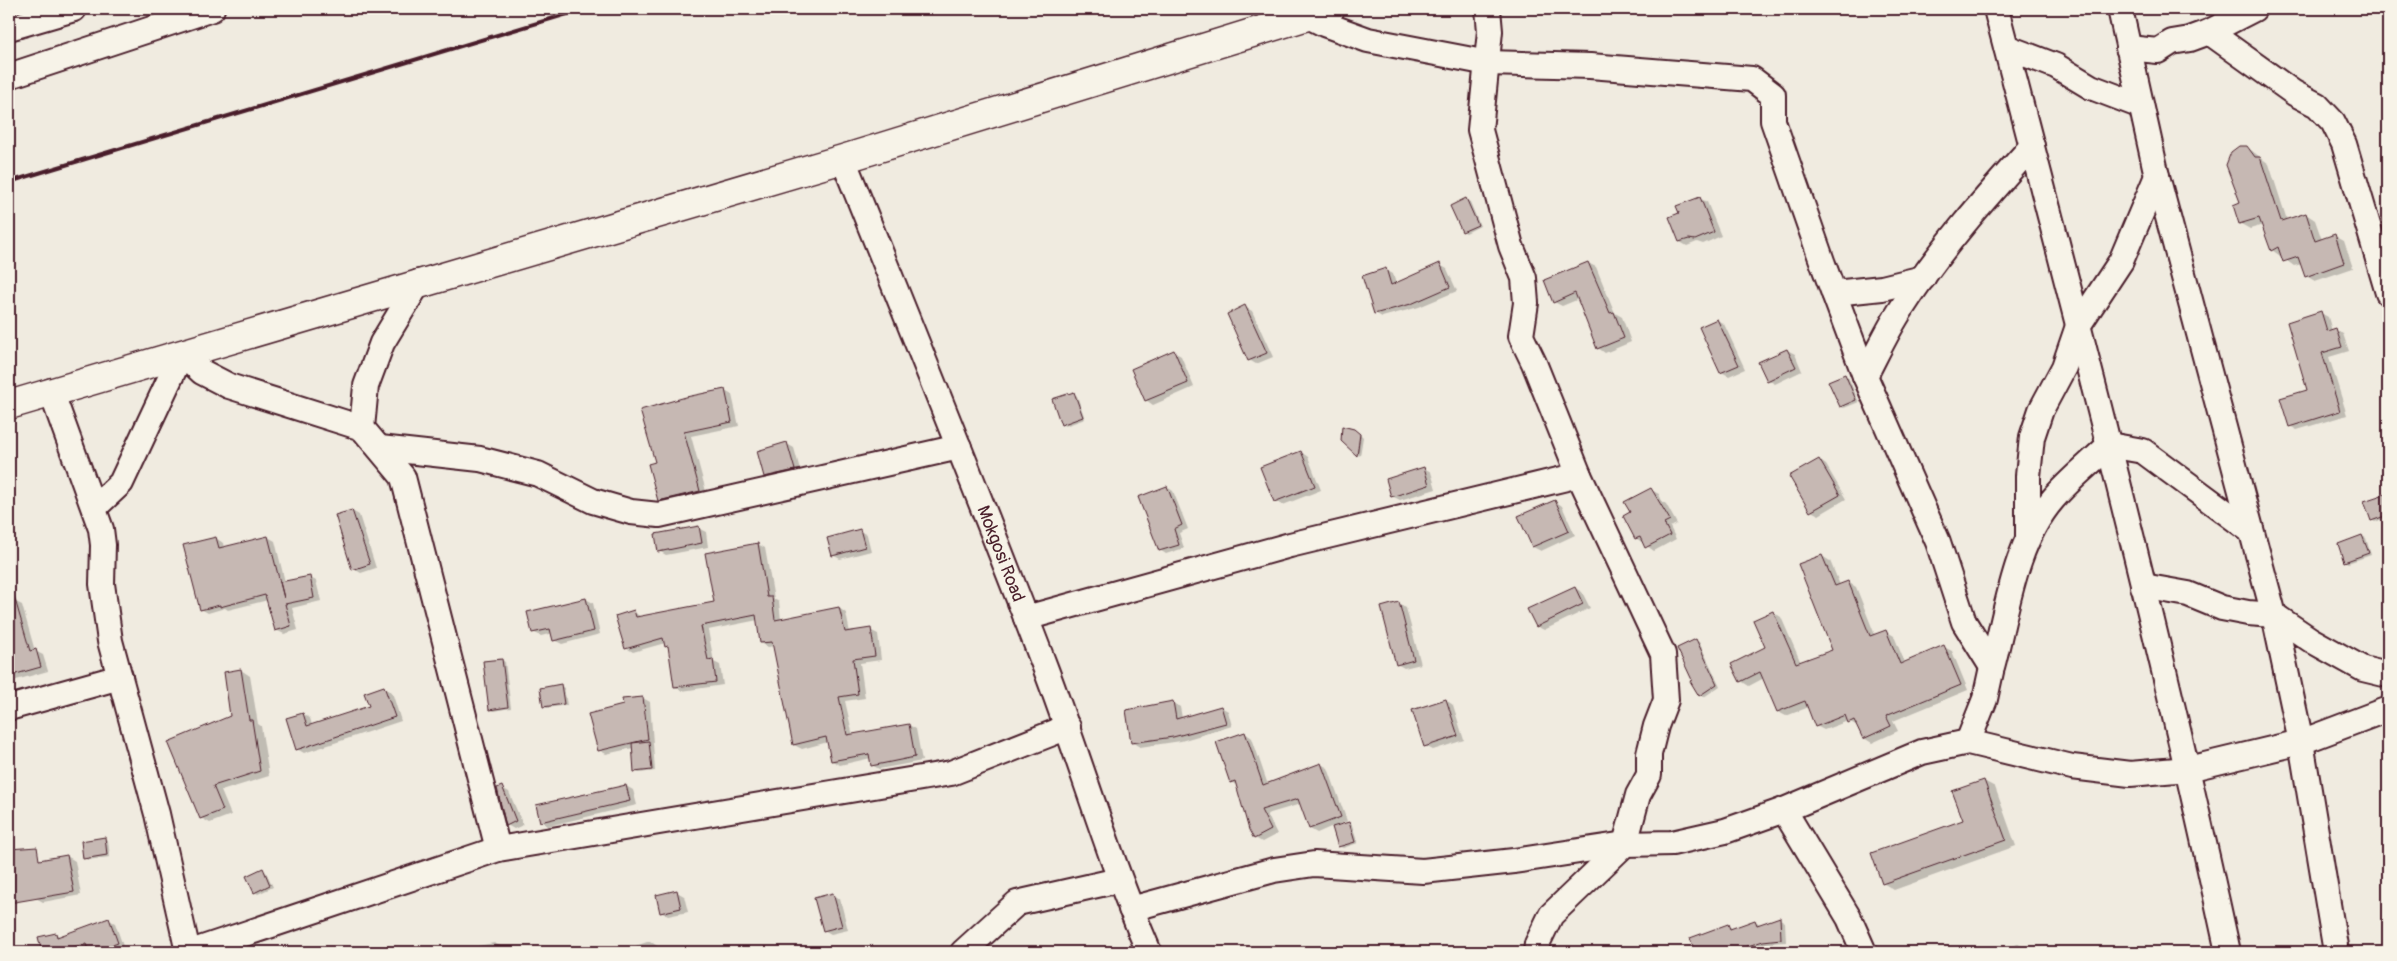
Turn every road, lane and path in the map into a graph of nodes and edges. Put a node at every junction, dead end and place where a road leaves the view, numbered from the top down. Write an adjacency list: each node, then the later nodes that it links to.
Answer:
1 (74, 9): 8 (street)
2 (212, 9): 13 (street)
3 (1488, 9): 12 (street)
4 (1996, 9): 10 (street)
5 (2120, 9): 11 (street)
6 (2254, 9): 9 (street)
7 (1319, 12): 12 (street); 16 (street)
8 (9, 28)
9 (2209, 32): 11 (street); 21 (street)
10 (2006, 47): 14 (street); 15 (street)
11 (2128, 48): 14 (street)
12 (1488, 64): 20 (street); 31 (street)
13 (9, 76)
14 (2141, 106): 17 (street)
15 (2032, 146): 18 (street); 22 (street)
16 (843, 159): 19 (street); 29 (street, Mokgosi Road)
17 (2157, 176): 22 (street); 33 (street)
18 (1923, 278): 20 (street); 24 (street)
19 (420, 282): 23 (street); 27 (street)
20 (1834, 293): 24 (street)
21 (2388, 293)
22 (2078, 326): 28 (street); 34 (street)
23 (182, 353): 25 (street); 27 (street); 32 (street)
24 (1865, 376): 38 (street)
25 (51, 392): 26 (street); 32 (street)
26 (9, 405)
27 (362, 428): 30 (street)
28 (2109, 445): 33 (street); 34 (street); 35 (street)
29 (959, 447): 30 (street); 37 (street, Mokgosi Road)
30 (380, 448): 49 (street)
31 (1579, 475): 37 (street); 48 (street)
32 (94, 508): 40 (street)
33 (2251, 531): 36 (street)
34 (2028, 536): 38 (street)
35 (2144, 586): 36 (street); 46 (street)
36 (2274, 614): 39 (street); 45 (street)
37 (1026, 618): 43 (street, Mokgosi Road)
38 (1992, 668): 44 (street)
39 (2388, 676)
40 (120, 677): 41 (street); 52 (street)
41 (9, 708)
42 (2388, 709): 45 (street)
43 (1068, 727): 49 (street); 50 (street, Mokgosi Road)
44 (1968, 742): 46 (street); 47 (street)
45 (2301, 742): 46 (street); 58 (street)
46 (2188, 769): 57 (street)
47 (1784, 810): 48 (street); 56 (street)
48 (1625, 844): 51 (street); 55 (street)
49 (498, 849): 52 (street)
50 (1119, 880): 51 (street, Mokgosi Road); 53 (street)
51 (1131, 909): 54 (street, Mokgosi Road)
52 (190, 952)
53 (963, 952)
54 (1149, 952)
55 (1536, 952)
56 (1864, 952)
57 (2228, 952)
58 (2336, 952)

